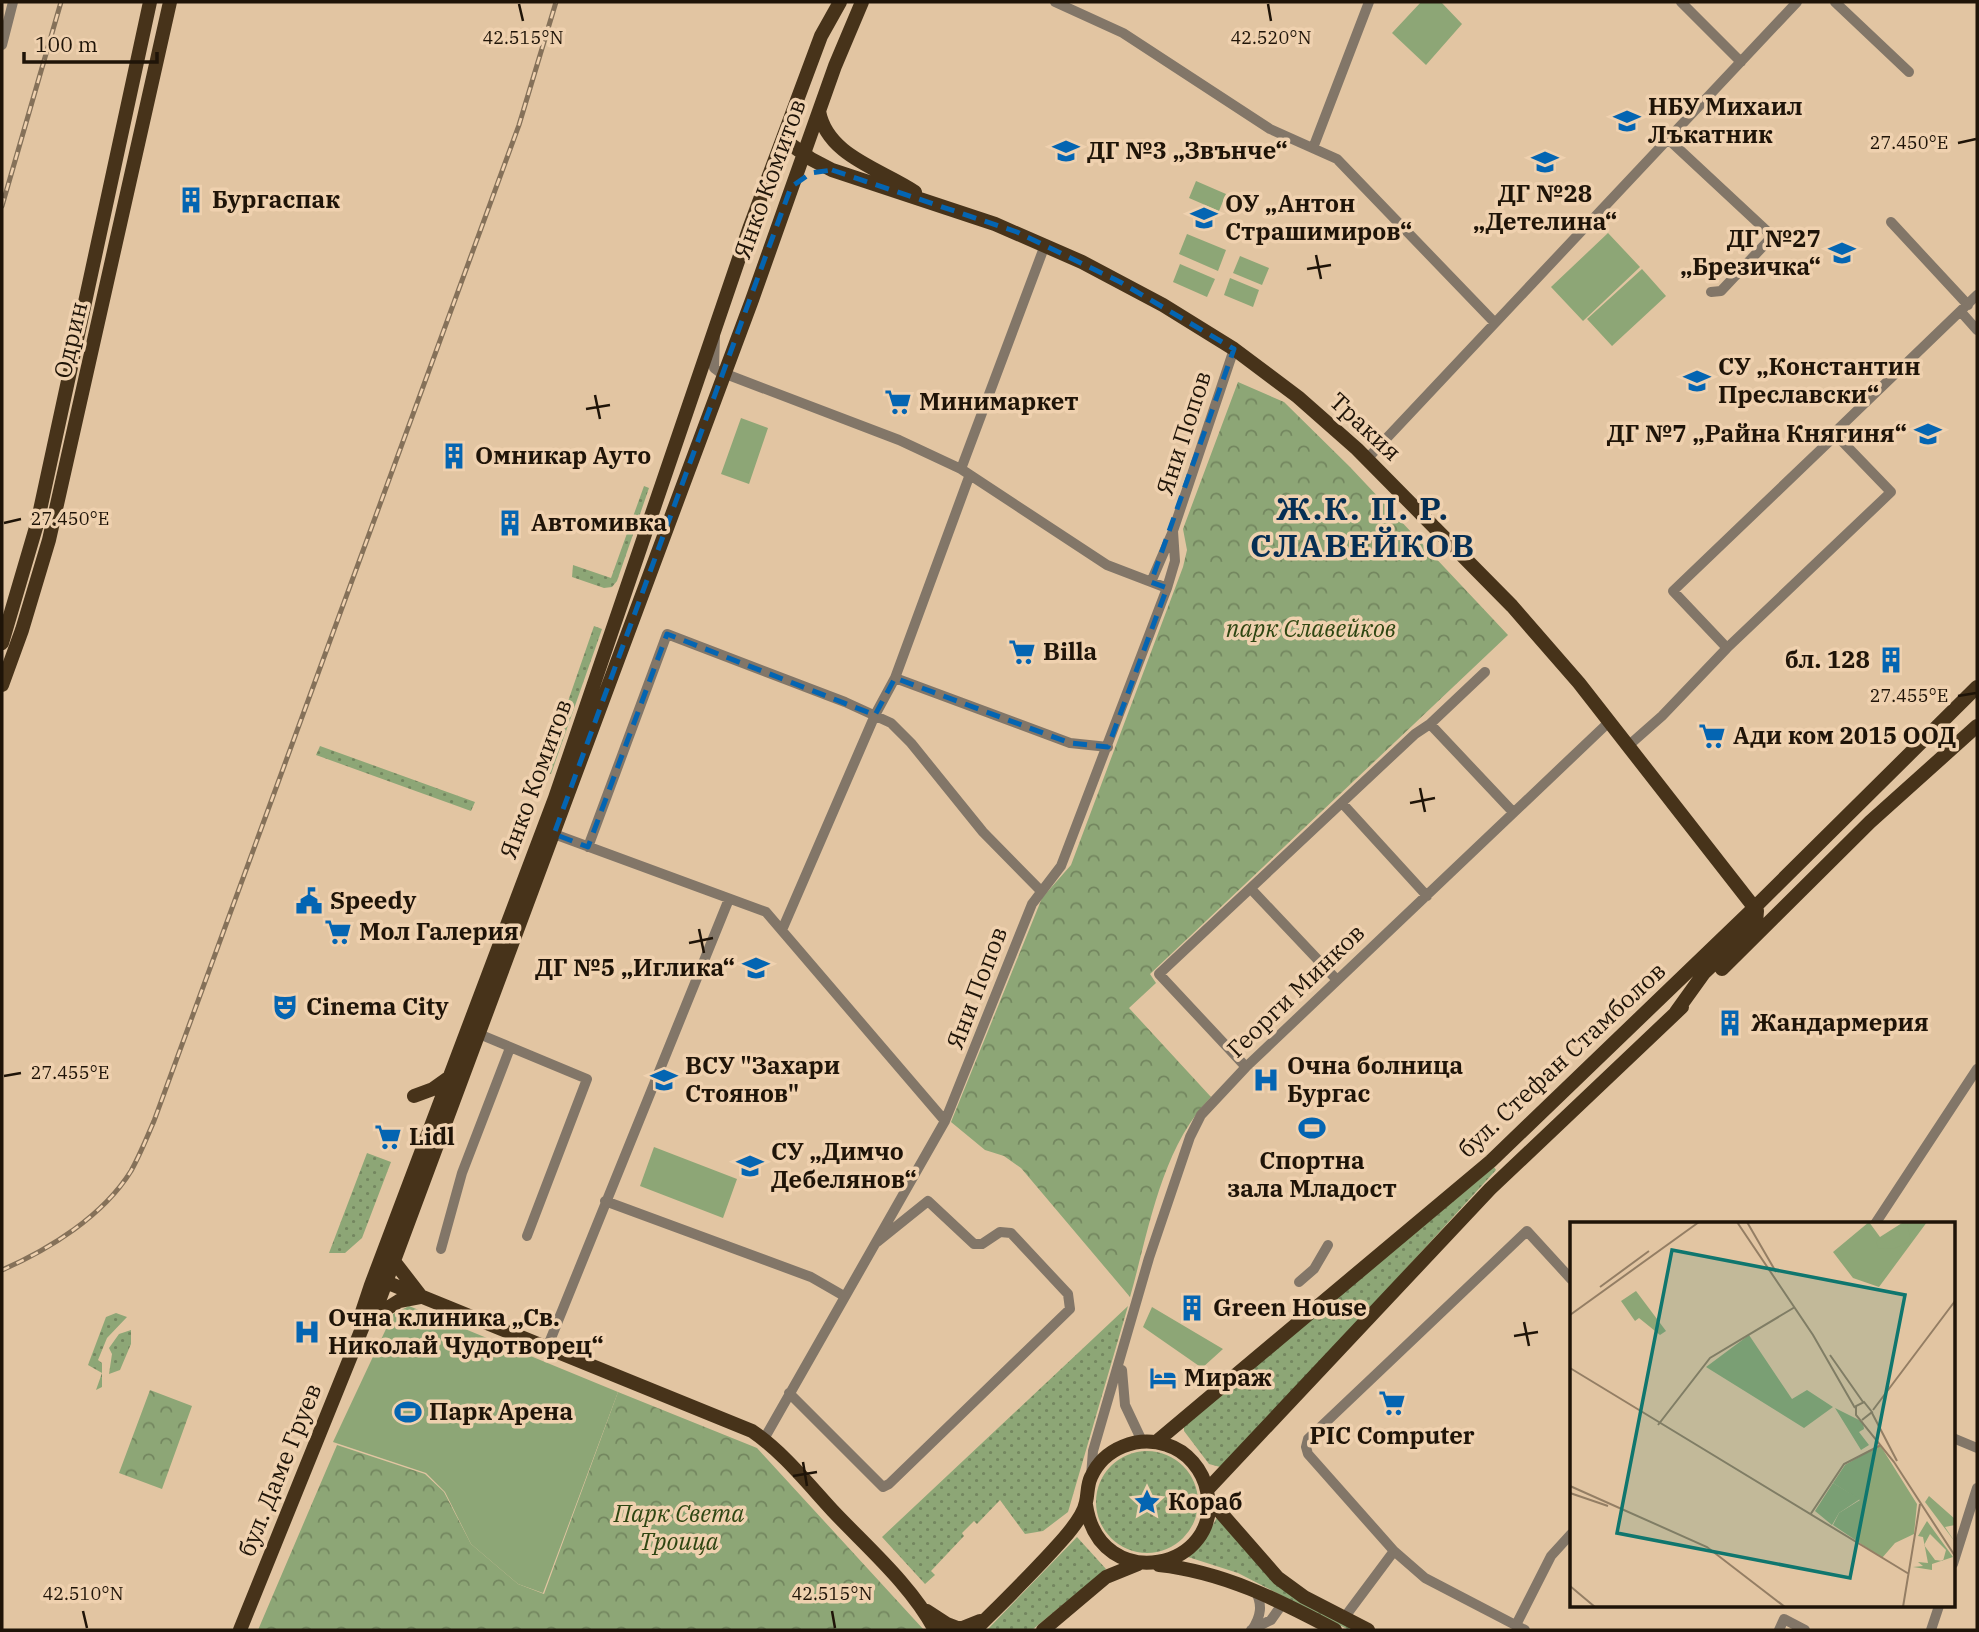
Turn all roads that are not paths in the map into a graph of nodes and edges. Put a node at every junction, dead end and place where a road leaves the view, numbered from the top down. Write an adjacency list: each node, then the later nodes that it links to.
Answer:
1 (13, 2): 11 (street)
2 (150, 2): 31 (main road, Одрин)
3 (170, 2): 36 (main road, Одрин)
4 (840, 2): 15 (main road, Янко Комитов)
5 (862, 2): 14 (main road, Янко Комитов)
6 (1055, 2): 18 (street)
7 (1369, 2): 18 (street)
8 (1681, 2): 12 (street)
9 (1797, 2): 12 (street)
10 (1835, 2): 13 (street)
11 (2, 46)
12 (1741, 62): 16 (street)
13 (1909, 72)
14 (819, 111): 17 (main road, Янко Комитов); 19 (main road)
15 (783, 139): 17 (main road); 25 (main road, Янко Комитов)
16 (1668, 139): 26 (street); 30 (street)
17 (806, 148): 19 (main road); 20 (main road, Тракия); 21 (main road, Янко Комитов)
18 (1313, 148): 30 (street)
19 (853, 157): 22 (main road, Тракия)
20 (832, 170): 21 (main road); 22 (main road, Тракия)
21 (791, 187): 28 (main road, Янко Комитов)
22 (928, 200): 24 (main road, Тракия)
23 (1891, 222): 29 (street)
24 (1045, 245): 34 (main road, Тракия); 39 (street)
25 (730, 286): 28 (main road); 33 (main road, Янко Комитов)
26 (1711, 292)
27 (1977, 295): 29 (street)
28 (752, 300): 35 (main road, Янко Комитов)
29 (1965, 308): 32 (street); 37 (street)
30 (1496, 323): 38 (street)
31 (78, 330): 36 (main road); 43 (main road, Одрин)
32 (1977, 330)
33 (715, 334): 35 (street, Янко Комитов); 71 (main road, Янко Комитов)
34 (1234, 349): 38 (main road, Тракия); 40 (street, Яни Попов)
35 (724, 374): 39 (street); 57 (main road, Янко Комитов)
36 (79, 404): 47 (main road, Одрин)
37 (1836, 435): 44 (street); 44 (street)
38 (1367, 459): 50 (main road, Тракия)
39 (965, 473): 41 (street); 46 (street)
40 (1173, 531): 41 (street, Яни Попов); 42 (street, Яни Попов)
41 (1151, 582): 42 (street)
42 (1167, 588): 54 (street, Яни Попов)
43 (2, 643)
44 (1727, 648): 53 (street)
45 (1485, 672): 51 (street)
46 (895, 678): 49 (street); 54 (street)
47 (2, 685)
48 (1977, 687): 63 (main road, бул. Стефан Стамболов)
49 (875, 715): 58 (street); 60 (street); 64 (street)
50 (1609, 722): 53 (main road, Тракия); 56 (street, Георги Минков)
51 (1430, 724): 55 (street); 56 (street)
52 (1977, 726): 66 (main road, бул. Стефан Стамболов)
53 (1628, 746): 63 (main road, Тракия)
54 (1108, 747): 60 (street, Яни Попов)
55 (1342, 803): 59 (street); 61 (street)
56 (1513, 813): 61 (street, Георги Минков)
57 (554, 834): 58 (street); 67 (main road, Янко Комитов)
58 (588, 847): 62 (street)
59 (1251, 889): 65 (street); 69 (street)
60 (1041, 891): 74 (street, Яни Попов)
61 (1427, 896): 65 (street, Георги Минков)
62 (729, 899): 64 (street); 75 (street)
63 (1755, 908): 66 (main road); 94 (main road, бул. Стефан Стамболов)
64 (782, 930): 74 (street)
65 (1337, 980): 69 (street, Георги Минков)
66 (1676, 1012): 98 (main road, бул. Стефан Стамболов)
67 (478, 1034): 68 (street); 73 (main road, Янко Комитов)
68 (510, 1048): 78 (street); 81 (street)
69 (1246, 1067): 90 (street, Георги Минков)
70 (1977, 1069): 76 (street)
71 (448, 1078): 72 (main road); 73 (main road, Янко Комитов)
72 (414, 1096)
73 (443, 1107): 77 (main road, Янко Комитов); 82 (main road, Янко Комитов)
74 (945, 1121): 79 (street, Яни Попов)
75 (605, 1201): 87 (street); 89 (street)
76 (1876, 1222)
77 (390, 1234): 84 (main road, бул. Даме Груев)
78 (527, 1236)
79 (873, 1245): 87 (street, Яни Попов); 91 (street)
80 (1328, 1245): 85 (street)
81 (441, 1249)
82 (393, 1260): 84 (main road, бул. Даме Груев); 86 (main road)
83 (1570, 1278): 101 (street)
84 (379, 1280): 86 (main road); 88 (main road, бул. Даме Груев)
85 (1299, 1282)
86 (421, 1296): 88 (main road); 89 (main road)
87 (844, 1296): 91 (street, Яни Попов)
88 (368, 1322): 111 (main road, бул. Даме Груев)
89 (547, 1349): 93 (main road)
90 (1122, 1360): 94 (street, Георги Минков); 96 (street, Георги Минков)
91 (789, 1394): 93 (street, Яни Попов)
92 (1954, 1438): 95 (street)
93 (764, 1439): 106 (main road)
94 (1149, 1441): 96 (main road); 98 (main road)
95 (1977, 1448)
96 (1091, 1476): 99 (main road)
97 (1977, 1488): 102 (street)
98 (1208, 1494): 103 (main road); 109 (main road)
99 (1086, 1506): 103 (main road); 108 (main road)
100 (1570, 1535): 110 (street)
101 (1394, 1552): 109 (street); 110 (street)
102 (1954, 1561)
103 (1145, 1564): 104 (main road); 114 (main road)
104 (1254, 1589): 105 (main road); 115 (street)
105 (1283, 1603): 115 (street); 116 (main road)
106 (921, 1606): 108 (main road); 112 (main road)
107 (1938, 1608): 120 (street)
108 (990, 1615): 113 (main road)
109 (1343, 1618): 117 (main road)
110 (1520, 1628)
111 (240, 1630)
112 (935, 1630)
113 (975, 1630)
114 (1043, 1630)
115 (1251, 1630)
116 (1335, 1630)
117 (1368, 1630)
118 (1779, 1630): 119 (street)
119 (1805, 1630)
120 (1931, 1630)

